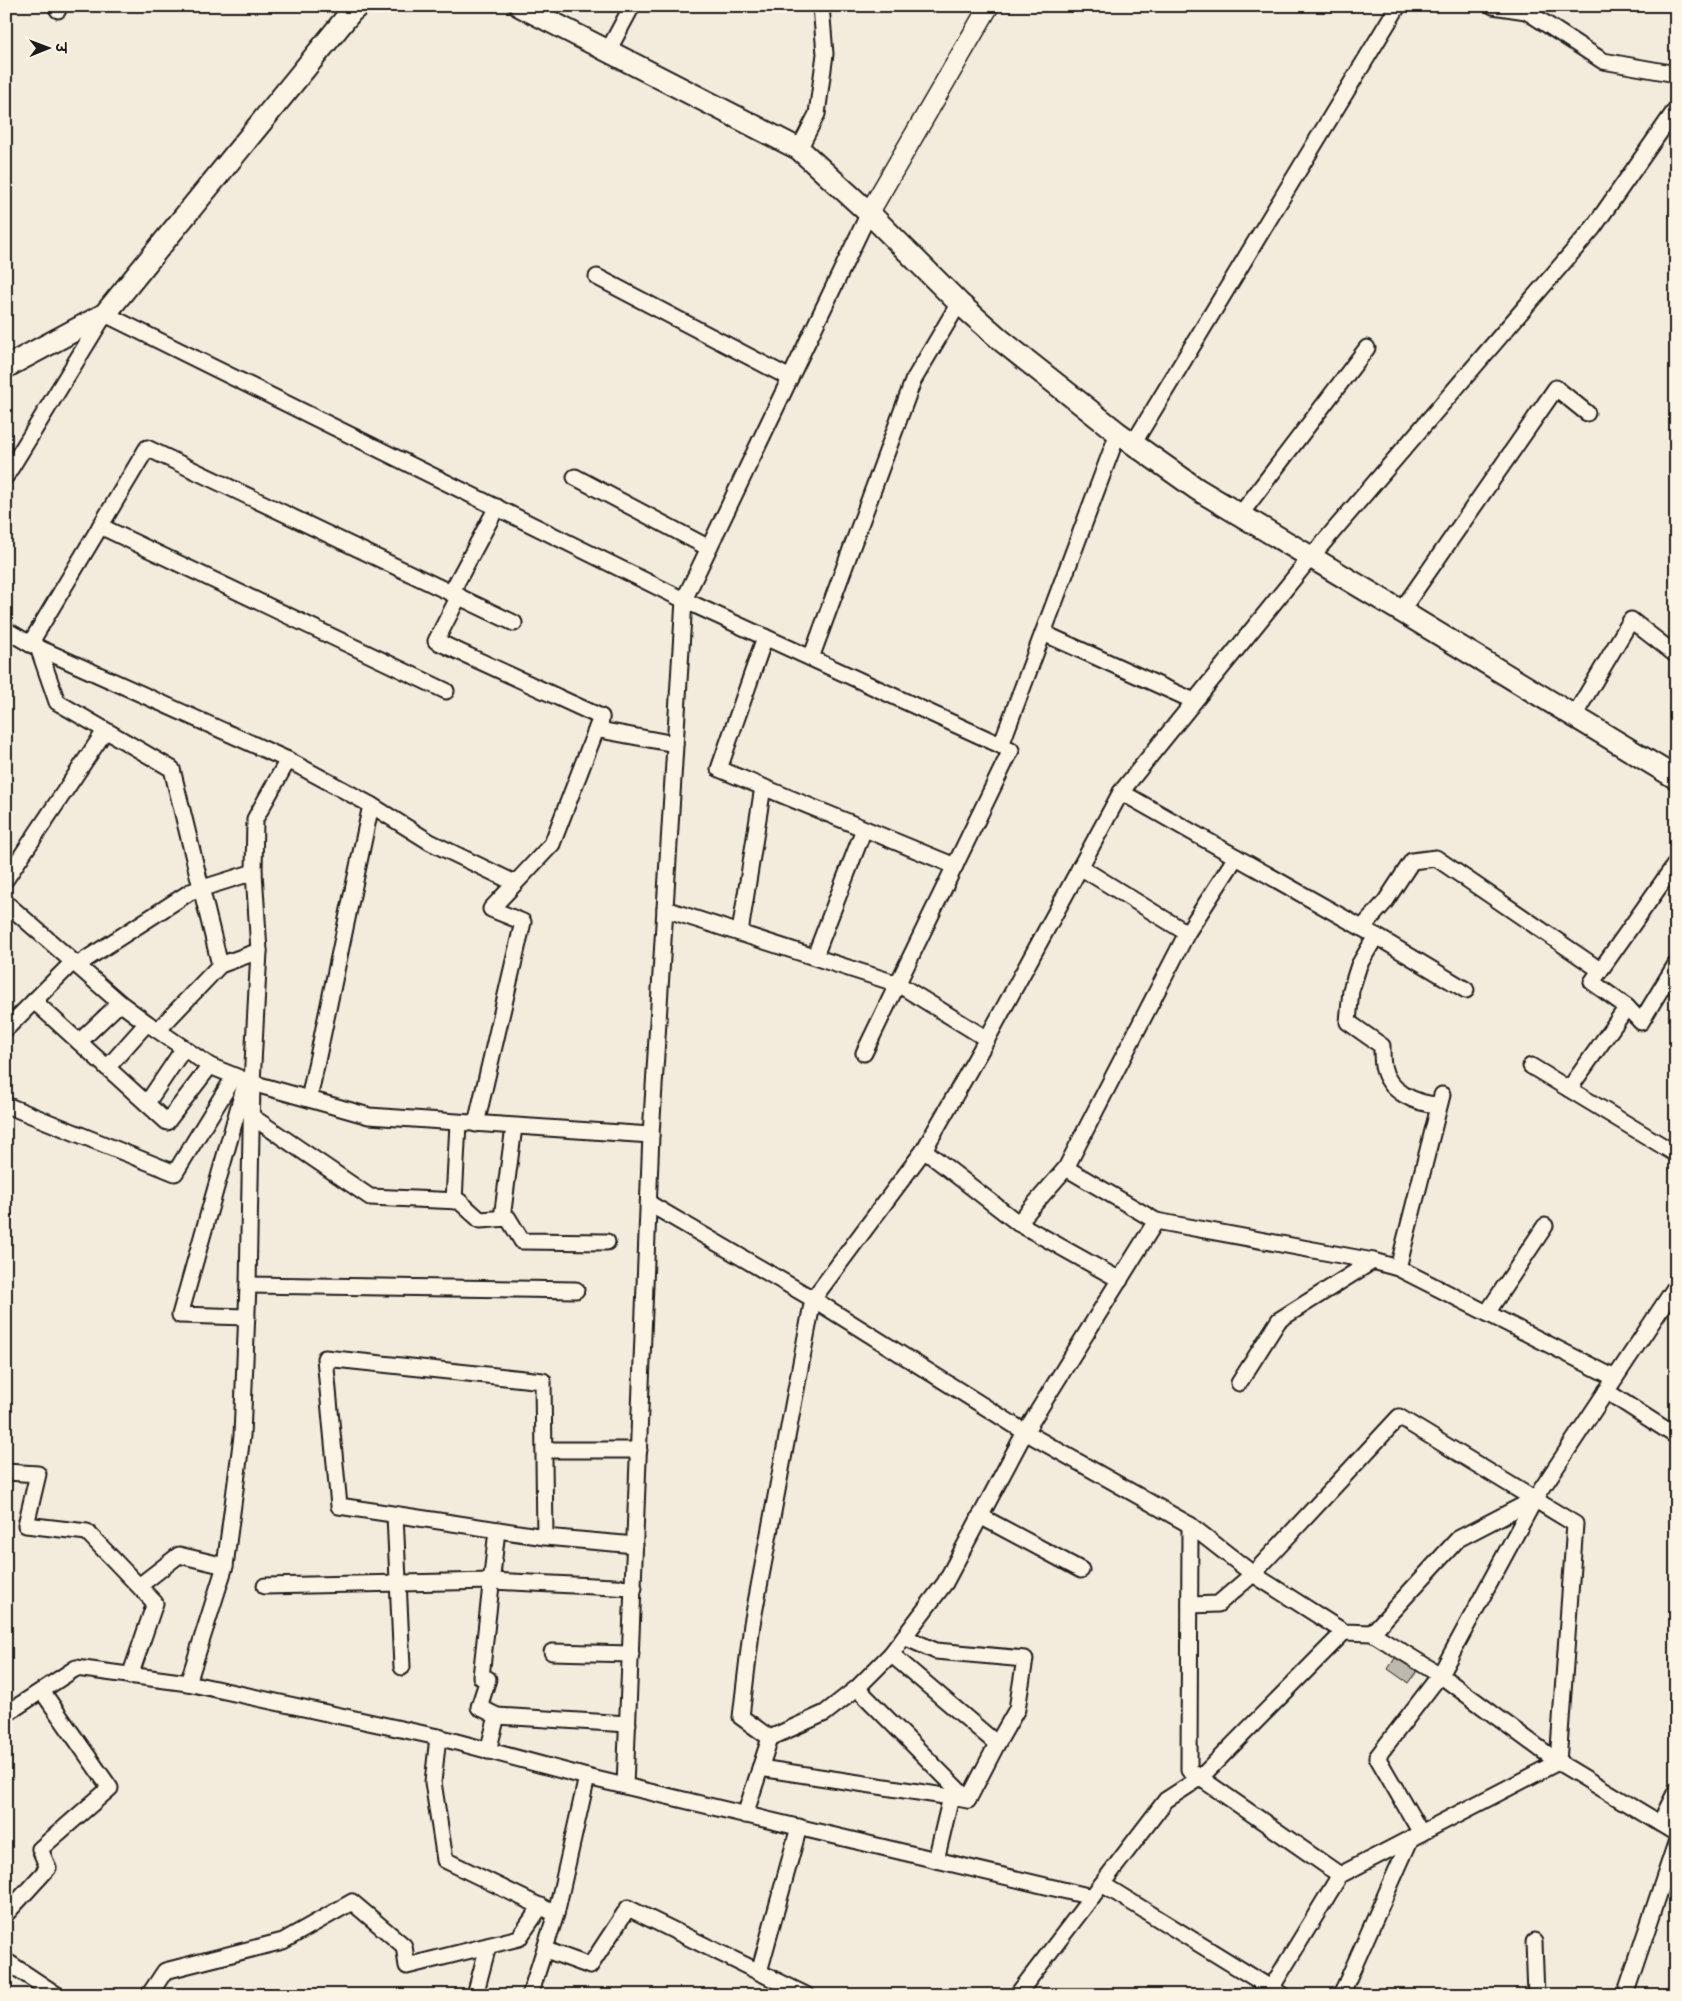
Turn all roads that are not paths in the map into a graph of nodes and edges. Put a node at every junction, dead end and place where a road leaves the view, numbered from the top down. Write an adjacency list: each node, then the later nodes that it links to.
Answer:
1 (520, 6): 8 (main road)
2 (632, 6): 8 (street)
3 (821, 6): 11 (street)
4 (989, 6): 12 (street)
5 (1398, 6): 20 (street)
6 (1493, 6): 9 (street)
7 (350, 8): 15 (main road)
8 (608, 51): 11 (main road)
9 (1676, 74)
10 (1676, 109): 27 (street)
11 (799, 149): 12 (main road)
12 (869, 213): 14 (main road); 18 (street)
13 (597, 277): 18 (street)
14 (959, 303): 20 (main road); 37 (street)
15 (105, 314): 17 (main road); 21 (street); 23 (street)
16 (1367, 348): 24 (street)
17 (6, 367)
18 (790, 378): 26 (street)
19 (1587, 413): 30 (street)
20 (1126, 439): 24 (main road); 33 (street)
21 (6, 476)
22 (575, 477): 26 (street)
23 (496, 507): 28 (street); 29 (street)
24 (1240, 515): 27 (main road)
25 (100, 526): 28 (street); 35 (street); 38 (street)
26 (708, 548): 29 (street)
27 (1311, 557): 30 (main road); 39 (street)
28 (455, 595): 31 (street); 41 (street)
29 (684, 600): 34 (street); 43 (street)
30 (1401, 611): 40 (main road)
31 (514, 623)
32 (6, 630): 35 (street)
33 (1043, 633): 39 (street); 44 (street)
34 (765, 637): 37 (street); 47 (street)
35 (34, 645): 42 (street); 45 (street)
36 (1676, 655): 40 (street)
37 (811, 658): 44 (street)
38 (446, 692)
39 (1194, 701): 48 (street)
40 (1574, 716): 46 (main road)
41 (601, 717): 43 (street); 57 (street)
42 (105, 731): 56 (street); 58 (street)
43 (675, 744): 60 (street)
44 (1001, 745): 53 (street)
45 (288, 760): 49 (street); 55 (street)
46 (1676, 778)
47 (763, 787): 50 (street); 62 (street)
48 (1121, 792): 51 (street); 54 (street)
49 (371, 805): 57 (street); 87 (street)
50 (864, 829): 53 (street); 66 (street)
51 (1236, 856): 61 (street); 63 (street)
52 (1676, 863): 70 (street)
53 (955, 866): 71 (street)
54 (1080, 867): 63 (street); 78 (street)
55 (254, 872): 58 (street); 65 (street)
56 (6, 879)
57 (515, 883): 92 (street)
58 (201, 888): 67 (street); 69 (street)
59 (9, 909): 67 (street)
60 (665, 909): 62 (street); 94 (street)
61 (1362, 928): 64 (street); 70 (street)
62 (740, 932): 66 (street)
63 (1187, 932): 97 (street)
64 (1376, 936): 72 (street); 106 (street)
65 (259, 951): 69 (street); 85 (street)
66 (815, 956): 71 (street)
67 (75, 964): 73 (street); 74 (street)
68 (1676, 964): 75 (street)
69 (220, 965): 76 (street)
70 (1600, 970): 75 (street)
71 (898, 984): 78 (street); 81 (street)
72 (1466, 990)
73 (34, 1001): 77 (street); 79 (street)
74 (120, 1003): 76 (street); 79 (street)
75 (1627, 1007): 86 (street)
76 (152, 1026): 80 (street); 84 (street)
77 (6, 1029)
78 (987, 1040): 95 (street)
79 (79, 1042): 84 (street)
80 (184, 1048): 82 (street); 88 (street)
81 (864, 1053)
82 (210, 1066): 85 (street); 88 (street)
83 (1531, 1066): 86 (street)
84 (107, 1068): 88 (street)
85 (244, 1080): 87 (street); 89 (street); 90 (street); 113 (street)
86 (1569, 1089): 96 (street)
87 (309, 1099): 91 (street)
88 (147, 1103)
89 (6, 1105)
90 (251, 1116): 98 (street); 108 (street)
91 (458, 1123): 92 (street); 98 (street)
92 (476, 1124): 93 (street)
93 (514, 1127): 94 (street); 100 (street)
94 (652, 1135): 99 (street)
95 (924, 1150): 102 (street); 111 (street)
96 (1676, 1154)
97 (1066, 1168): 101 (street); 102 (street)
98 (454, 1201): 100 (street)
99 (650, 1204): 111 (street); 120 (street)
100 (502, 1218): 104 (street)
101 (1156, 1221): 105 (street); 107 (street)
102 (1018, 1224): 107 (street)
103 (1545, 1226): 112 (street)
104 (607, 1242)
105 (1373, 1261): 106 (street); 115 (street)
106 (1398, 1268): 112 (street)
107 (1120, 1280): 117 (street)
108 (248, 1285): 110 (street); 113 (street)
109 (1676, 1286): 114 (street)
110 (576, 1290)
111 (813, 1299): 117 (street); 154 (street)
112 (1487, 1313): 114 (street)
113 (247, 1317): 129 (street)
114 (1615, 1378): 116 (street)
115 (1239, 1382)
116 (1606, 1391): 118 (street); 122 (street)
117 (1025, 1432): 124 (street); 125 (street)
118 (1676, 1436)
119 (544, 1450): 120 (street); 123 (street); 127 (street)
120 (639, 1450): 128 (street)
121 (6, 1472): 134 (street)
122 (1535, 1499): 131 (street); 139 (street); 145 (street); 157 (street)
123 (395, 1514): 126 (street); 133 (street)
124 (980, 1516): 130 (street); 140 (street)
125 (1190, 1525): 131 (street); 137 (street)
126 (497, 1530): 127 (street); 132 (street)
127 (545, 1537): 128 (street)
128 (635, 1545): 136 (street)
129 (225, 1566): 134 (street); 147 (street)
130 (1081, 1570)
131 (1253, 1574): 137 (street); 138 (street)
132 (492, 1582): 133 (street); 136 (street); 151 (street)
133 (398, 1583): 135 (street); 144 (street)
134 (138, 1586): 146 (street)
135 (265, 1586)
136 (634, 1588): 142 (street)
137 (1190, 1605): 160 (street)
138 (1344, 1632): 139 (street); 160 (street)
139 (1372, 1633): 145 (street)
140 (904, 1637): 143 (street); 155 (street)
141 (552, 1652): 142 (street)
142 (631, 1654): 152 (street)
143 (891, 1654): 148 (street); 155 (street)
144 (402, 1667)
145 (1440, 1675): 157 (street); 169 (street)
146 (130, 1676): 147 (street); 149 (street)
147 (188, 1683): 153 (street)
148 (857, 1688): 154 (street); 164 (street)
149 (42, 1691): 150 (street); 176 (street)
150 (6, 1714)
151 (497, 1716): 152 (street); 156 (street)
152 (628, 1724): 161 (street)
153 (438, 1737): 156 (street); 175 (street)
154 (770, 1738): 158 (street)
155 (997, 1744): 164 (street)
156 (488, 1751): 159 (street)
157 (1558, 1762): 166 (street); 169 (street)
158 (760, 1768): 163 (street); 165 (street)
159 (587, 1777): 161 (street); 177 (street)
160 (1200, 1778): 172 (street); 173 (street)
161 (625, 1786): 165 (street)
162 (1676, 1791): 166 (street)
163 (951, 1798): 164 (street); 171 (street)
164 (968, 1800)
165 (745, 1815): 167 (street)
166 (1660, 1823): 168 (street)
167 (799, 1827): 171 (street); 182 (street)
168 (1676, 1833)
169 (1416, 1835): 172 (street); 190 (street)
170 (1676, 1843): 192 (street)
171 (936, 1860): 174 (street)
172 (1340, 1875): 183 (street)
173 (1102, 1884): 174 (street); 183 (street)
174 (1092, 1897): 189 (street)
175 (541, 1906): 177 (street); 179 (street)
176 (6, 1914)
177 (556, 1914): 180 (street)
178 (1534, 1942): 191 (street)
179 (488, 1946): 185 (street); 186 (street)
180 (546, 1950): 182 (street); 187 (street)
181 (6, 1961): 184 (street)
182 (759, 1972): 188 (street)
183 (1274, 1992)
184 (57, 1995)
185 (149, 1995)
186 (475, 1995)
187 (530, 1995)
188 (806, 1995)
189 (1017, 1995)
190 (1341, 1995)
191 (1536, 1995)
192 (1624, 1995)

